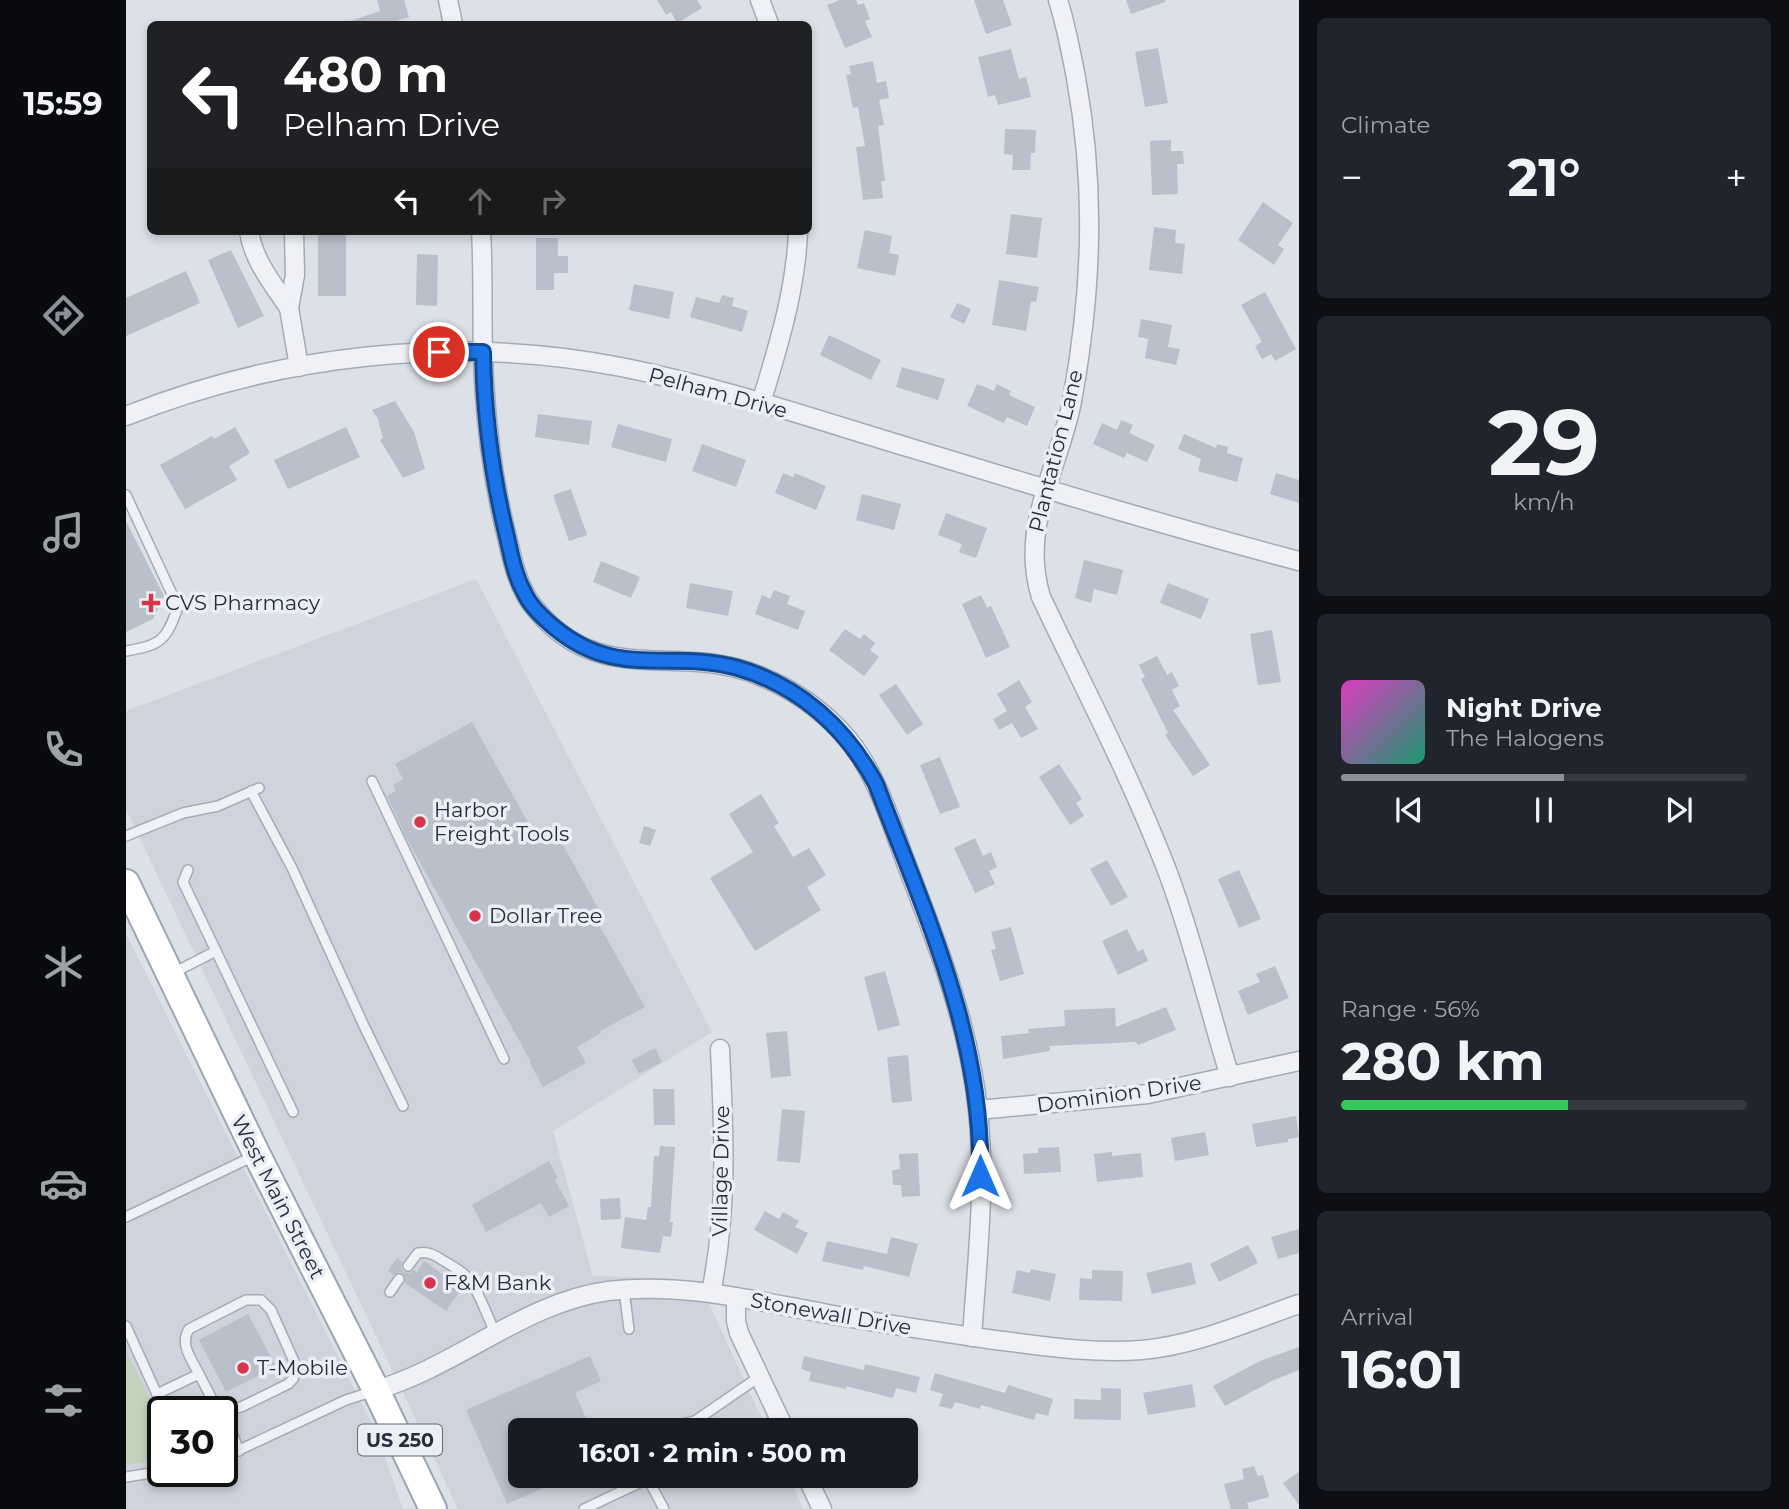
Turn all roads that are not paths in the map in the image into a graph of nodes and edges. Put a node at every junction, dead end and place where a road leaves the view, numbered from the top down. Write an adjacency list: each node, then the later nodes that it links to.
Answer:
1 (448, 0): 4 (street)
2 (760, 0): 5 (street)
3 (1058, 0): 15 (street, Plantation Lane)
4 (452, 21)
5 (768, 21)
6 (250, 235): 10 (street)
7 (294, 235): 10 (street)
8 (481, 235): 11 (street)
9 (798, 235): 13 (street)
10 (289, 308): 12 (street)
11 (483, 352): 12 (street, Pelham Drive); 13 (street, Pelham Drive); 30 (street)
12 (299, 367): 14 (street, Pelham Drive)
13 (761, 403): 15 (street, Pelham Drive)
14 (126, 416)
15 (1047, 490): 17 (street, Pelham Drive); 28 (street, Plantation Lane)
16 (127, 496): 18 (lane)
17 (1299, 561)
18 (126, 651)
19 (372, 781): 26 (lane)
20 (126, 836): 29 (lane)
21 (188, 870): 23 (lane)
22 (126, 883): 24 (main road, West Main Street / US 250)
23 (216, 951): 24 (lane); 31 (lane)
24 (169, 975): 32 (main road, West Main Street / US 250)
25 (720, 1049): 38 (street, Village Drive)
26 (504, 1059)
27 (1299, 1061): 28 (street, Dominion Drive)
28 (1230, 1077): 30 (street, Dominion Drive)
29 (403, 1106)
30 (978, 1110): 44 (street)
31 (293, 1112)
32 (257, 1154): 33 (lane); 47 (main road, West Main Street / US 250)
33 (126, 1217)
34 (408, 1266): 43 (lane)
35 (399, 1279): 37 (lane)
36 (624, 1290): 38 (street, Stonewall Drive); 42 (lane); 43 (street, Stonewall Drive)
37 (390, 1292)
38 (711, 1293): 39 (street, Stonewall Drive)
39 (736, 1297): 44 (street, Stonewall Drive); 46 (street)
40 (1299, 1304): 44 (street, Stonewall Drive)
41 (126, 1325): 48 (lane)
42 (629, 1329)
43 (497, 1335): 47 (street, Stonewall Drive)
44 (972, 1337)
45 (199, 1374): 48 (lane); 49 (lane); 50 (lane)
46 (759, 1377): 51 (lane); 52 (street)
47 (376, 1390): 53 (lane); 59 (main road, West Main Street / US 250)
48 (157, 1394)
49 (210, 1396)
50 (238, 1407)
51 (699, 1418)
52 (779, 1418)
53 (239, 1451)
54 (147, 1474): 55 (lane)
55 (126, 1477)
56 (629, 1488): 60 (lane)
57 (656, 1488): 61 (lane)
58 (812, 1488): 62 (street)
59 (433, 1509)
60 (584, 1509)
61 (664, 1509)
62 (822, 1509)

